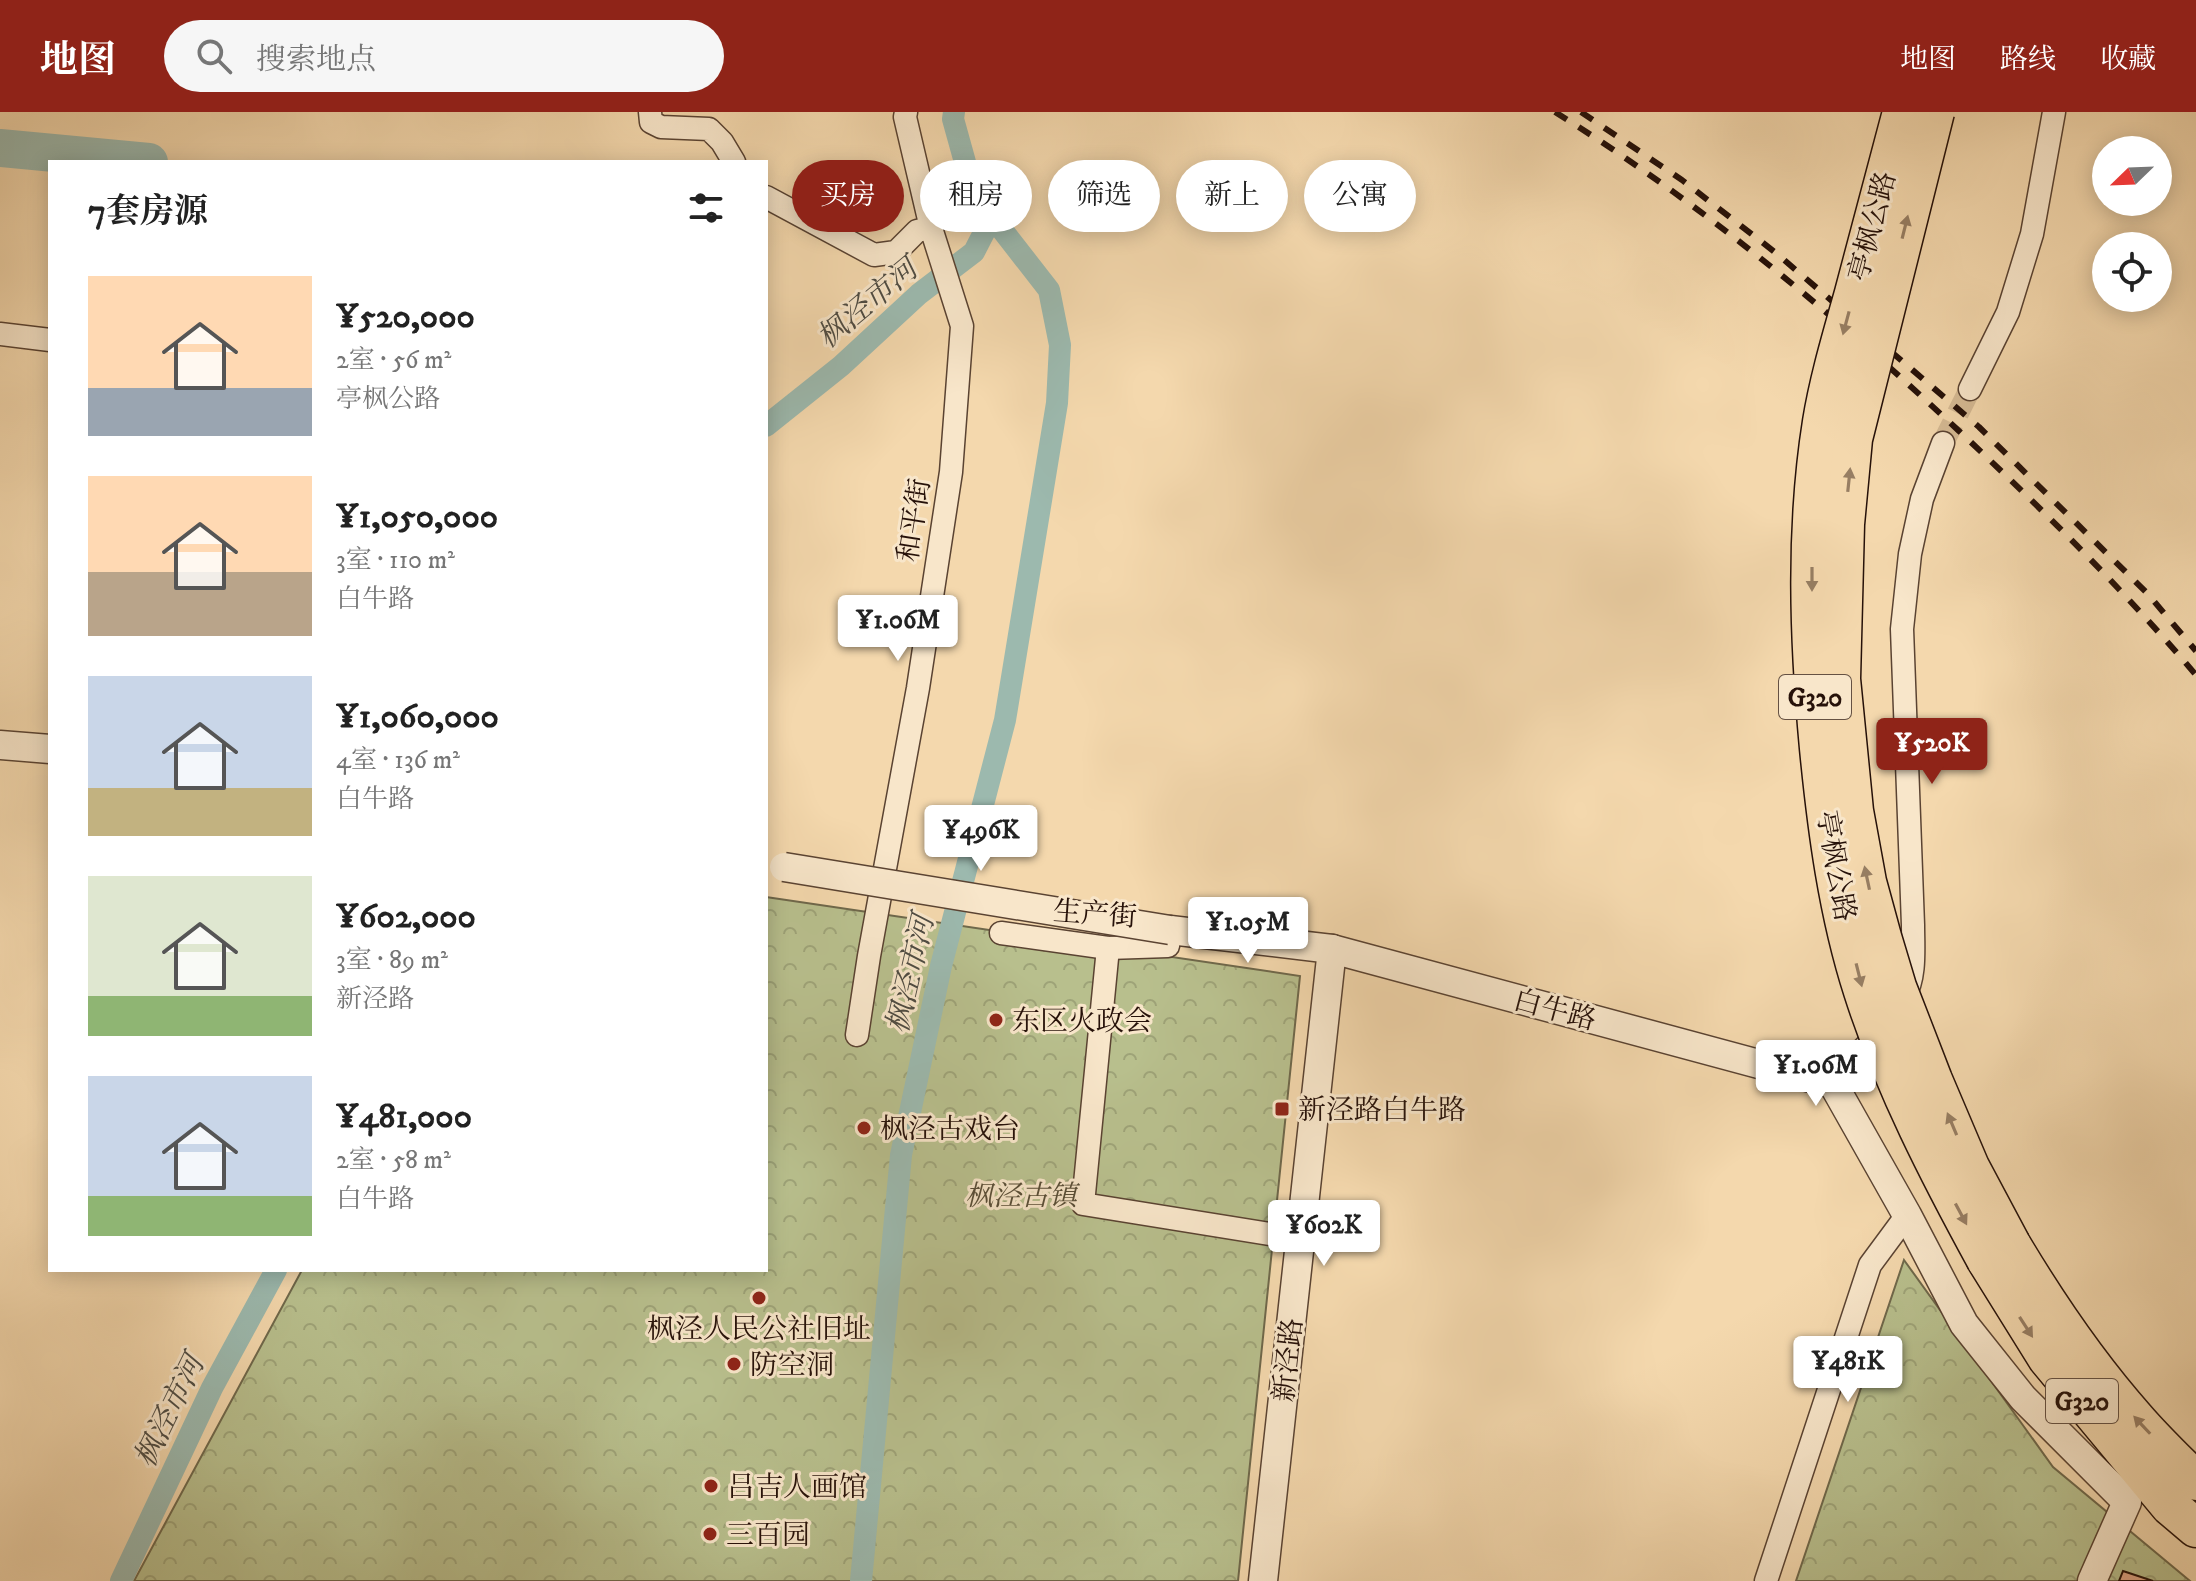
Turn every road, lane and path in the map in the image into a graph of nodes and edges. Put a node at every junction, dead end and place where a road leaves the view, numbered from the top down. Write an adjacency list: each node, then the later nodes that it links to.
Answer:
1 (650, 112): 6 (street)
2 (906, 112): 8 (street, 和平街)
3 (1902, 112): 24 (highway, 亭枫公路 / G320, one-way to 24, bridge)
4 (1935, 112): 24 (highway, 亭枫公路 / G320, one-way to 4, bridge)
5 (2054, 112): 11 (street)
6 (733, 160)
7 (768, 198): 8 (street)
8 (933, 238): 20 (street, 和平街)
9 (0, 334): 10 (street)
10 (48, 340)
11 (1970, 389)
12 (1943, 443): 21 (street)
13 (0, 745): 14 (street)
14 (48, 749)
15 (775, 866): 16 (street, 白牛路, bridge)
16 (1170, 930): 18 (street, 生产街); 19 (street, 白牛路)
17 (1001, 933): 18 (street, 生产街)
18 (1108, 948): 23 (street)
19 (1332, 949): 21 (street, 白牛路); 23 (street, 新泾路)
20 (857, 1035)
21 (1833, 1084): 22 (street)
22 (1907, 1215): 28 (street); 29 (street)
23 (1301, 1239): 27 (street, 新泾路)
24 (1998, 1252): 25 (highway, 亭枫公路 / G320, one-way to 24); 26 (highway, 亭枫公路 / G320, one-way to 26)
25 (2196, 1481)
26 (2196, 1528)
27 (1263, 1581)
28 (1766, 1581)
29 (2092, 1581)

